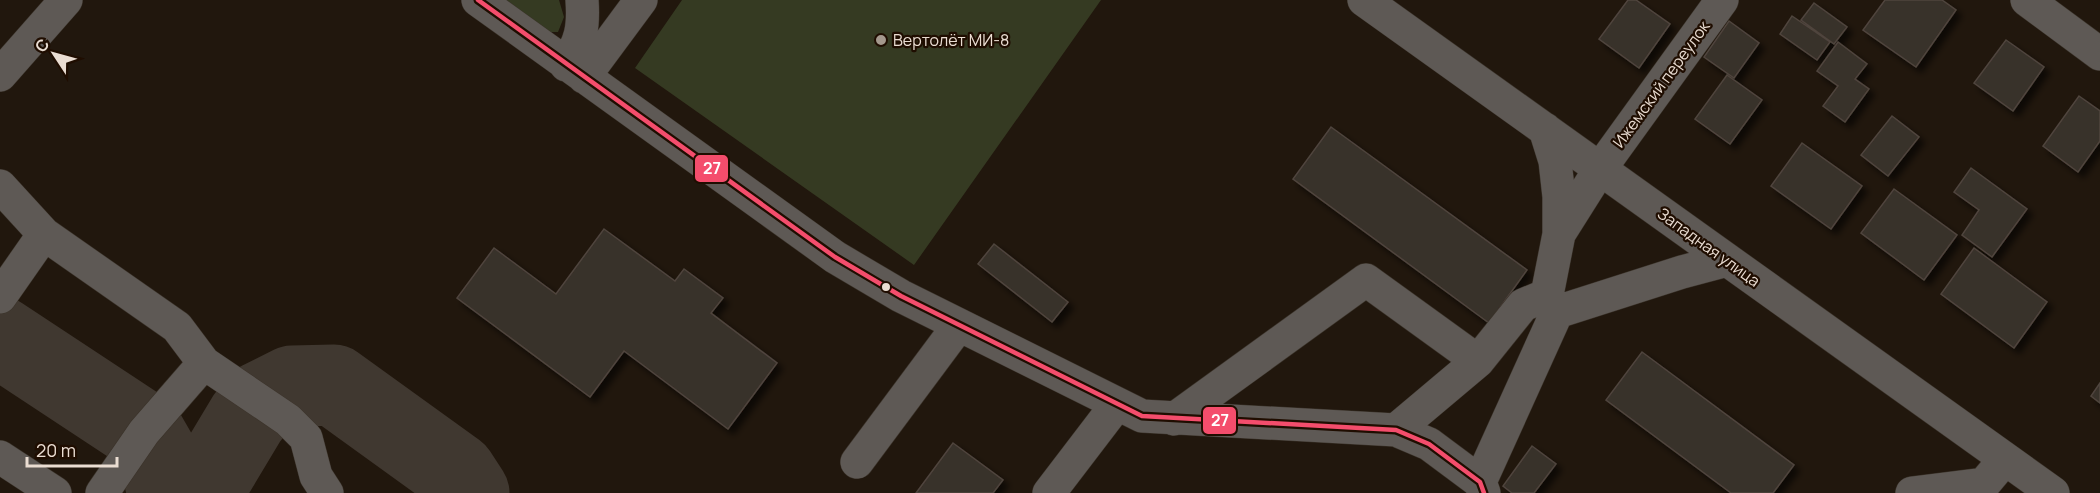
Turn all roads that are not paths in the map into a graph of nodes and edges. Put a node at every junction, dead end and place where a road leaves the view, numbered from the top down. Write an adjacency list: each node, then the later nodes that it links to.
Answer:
1 (66, 0): 10 (street)
2 (478, 0): 9 (street)
3 (582, 0): 9 (street)
4 (641, 0): 9 (street)
5 (1364, 0): 11 (street, Западная улица)
6 (1722, 0): 12 (street, Ижемский переулок)
7 (2027, 0): 8 (street)
8 (2100, 54)
9 (575, 71): 19 (street)
10 (0, 75)
11 (1545, 129): 12 (street, Западная улица); 15 (street)
12 (1600, 169): 15 (street, Ижемский переулок); 16 (street, Западная улица)
13 (0, 186): 14 (street)
14 (44, 234): 17 (street); 21 (street)
15 (1559, 234): 18 (street)
16 (1728, 260): 18 (street); 26 (street, Западная улица)
17 (0, 297)
18 (1552, 304): 20 (street); 28 (street)
19 (959, 325): 22 (street); 27 (street)
20 (1478, 361): 23 (street); 24 (street)
21 (204, 363): 30 (street); 31 (street)
22 (1117, 404): 23 (street); 32 (street)
23 (1174, 419): 24 (street)
24 (1396, 430): 28 (street)
25 (0, 457): 29 (street)
26 (2005, 459): 33 (street); 34 (street, Западная улица)
27 (857, 462)
28 (1482, 487)
29 (55, 493)
30 (102, 493)
31 (327, 493)
32 (1049, 493)
33 (1912, 493)
34 (2053, 493)

